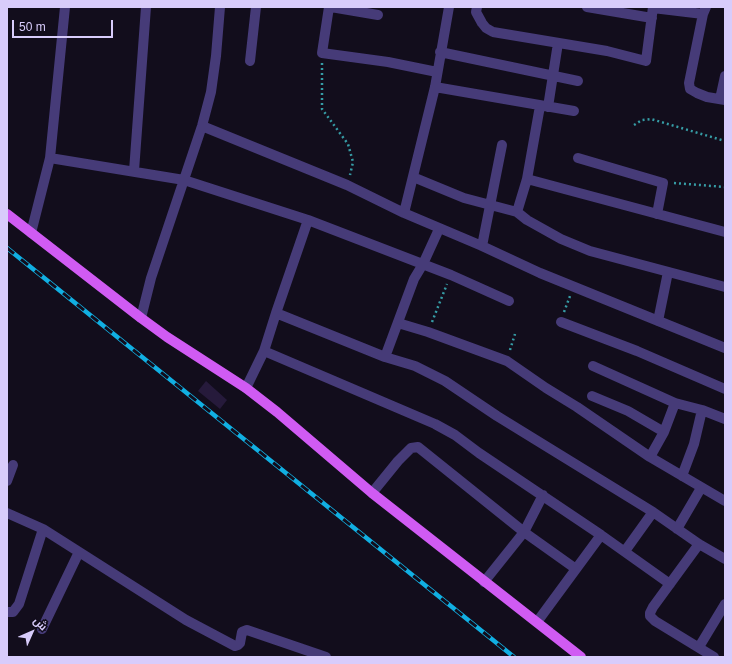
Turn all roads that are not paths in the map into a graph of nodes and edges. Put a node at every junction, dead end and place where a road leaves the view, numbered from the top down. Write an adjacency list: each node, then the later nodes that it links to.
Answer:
1 (65, 7): 25 (street)
2 (146, 7): 27 (street)
3 (220, 7): 23 (street)
4 (256, 7): 14 (street)
5 (330, 7): 11 (street); 15 (street)
6 (449, 7): 13 (street)
7 (477, 7): 12 (street)
8 (587, 7): 9 (street)
9 (652, 11): 10 (street); 12 (street)
10 (704, 11): 20 (street)
11 (378, 15)
12 (558, 43): 16 (street)
13 (440, 52): 15 (street); 16 (street)
14 (250, 61)
15 (437, 72): 19 (street)
16 (553, 76): 18 (street); 21 (street)
17 (725, 76): 20 (street)
18 (578, 81)
19 (435, 87): 21 (street); 28 (street)
20 (723, 100)
21 (544, 106): 22 (street); 29 (street)
22 (574, 111)
23 (202, 126): 30 (street); 33 (street)
24 (502, 145): 31 (street)
25 (50, 158): 27 (street); 39 (street)
26 (578, 158): 35 (street)
27 (134, 171): 30 (street)
28 (413, 177): 31 (street); 33 (street)
29 (527, 178): 32 (street); 35 (street)
30 (184, 180): 36 (street); 46 (street)
31 (490, 204): 32 (street); 40 (street)
32 (517, 212): 42 (street)
33 (404, 213): 37 (street)
34 (7, 214): 39 (main road)
35 (657, 214): 38 (street)
36 (308, 220): 41 (street); 45 (street)
37 (439, 229): 40 (street); 41 (street)
38 (725, 232)
39 (31, 233): 46 (main road)
40 (482, 246): 47 (street)
41 (423, 264): 44 (street); 49 (street)
42 (668, 272): 43 (street); 47 (street)
43 (725, 287)
44 (509, 301)
45 (276, 313): 51 (street); 52 (street)
46 (140, 318): 54 (main road)
47 (658, 321): 50 (street)
48 (561, 322): 55 (street)
49 (398, 324): 52 (street); 61 (street)
50 (725, 348)
51 (264, 351): 54 (street); 67 (street)
52 (384, 357): 69 (street)
53 (593, 366): 57 (street)
54 (246, 388): 66 (main road)
55 (725, 389)
56 (592, 396): 60 (street)
57 (675, 403): 58 (street); 60 (street)
58 (702, 410): 59 (street); 63 (street)
59 (725, 419)
60 (664, 432): 61 (street)
61 (650, 457): 63 (street)
62 (13, 465): 64 (street)
63 (682, 476): 65 (street)
64 (7, 481)
65 (701, 488): 68 (street); 72 (street)
66 (372, 493): 73 (street); 80 (main road)
67 (543, 495): 73 (street); 74 (street)
68 (725, 501)
69 (653, 512): 72 (street); 76 (street)
70 (7, 513): 71 (street)
71 (43, 529): 77 (street); 83 (street)
72 (677, 529): 75 (street)
73 (524, 532): 79 (street); 80 (street)
74 (602, 535): 76 (street); 79 (street)
75 (699, 544): 78 (street); 81 (street)
76 (625, 551): 81 (street)
77 (79, 552): 85 (street); 87 (street)
78 (725, 559)
79 (576, 569): 84 (street)
80 (484, 582): 84 (main road)
81 (670, 584): 86 (street)
82 (725, 604): 86 (street)
83 (7, 612)
84 (537, 622): 88 (main road)
85 (42, 629)
86 (699, 647): 89 (street)
87 (326, 657)
88 (581, 657)
89 (714, 657)

